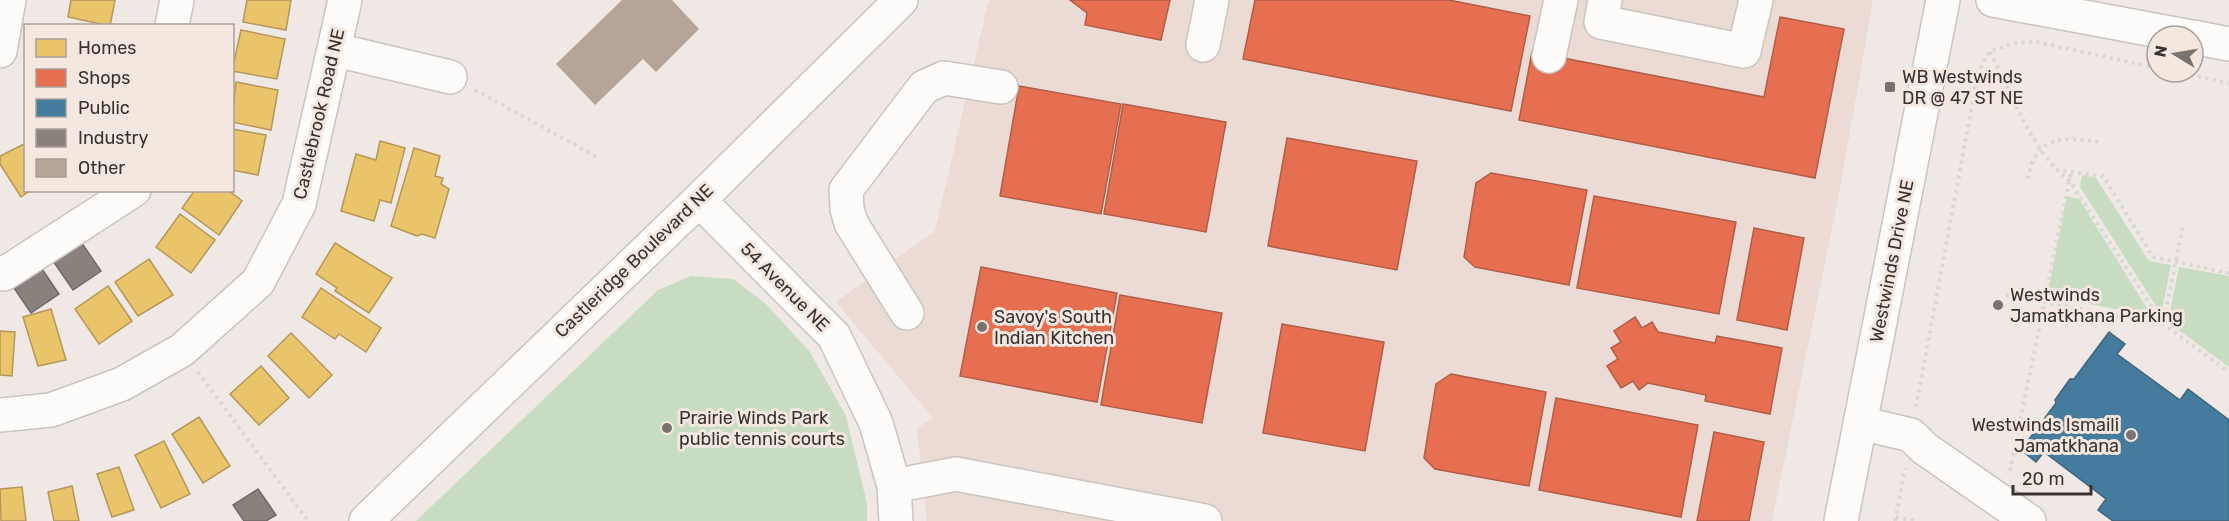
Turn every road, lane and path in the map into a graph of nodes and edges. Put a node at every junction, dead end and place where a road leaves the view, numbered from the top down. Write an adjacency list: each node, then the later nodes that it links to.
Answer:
1 (9, 0): 17 (street)
2 (177, 0): 11 (street)
3 (345, 0): 16 (street, Castlebrook Road NE)
4 (901, 0): 33 (street, Castleridge Boulevard NE)
5 (1212, 0): 15 (street)
6 (1561, 0): 19 (street)
7 (1605, 0): 8 (street)
8 (1756, 0)
9 (1943, 0): 45 (street, Westwinds Drive NE)
10 (1993, 0): 12 (street)
11 (172, 24)
12 (2145, 28)
13 (2205, 39): 14 (street)
14 (2229, 44)
15 (1203, 45)
16 (336, 50): 21 (street); 42 (street, Castlebrook Road NE)
17 (0, 51)
18 (1989, 52): 20 (path); 26 (path); 46 (path)
19 (1550, 56)
20 (2145, 65)
21 (450, 77): 27 (path)
22 (2205, 79): 23 (path)
23 (2229, 84)
24 (1001, 87): 40 (street)
25 (2100, 142): 26 (path)
26 (2040, 148): 28 (path); 30 (path)
27 (599, 158)
28 (2055, 170): 29 (path); 31 (path)
29 (2072, 172): 31 (path); 35 (path)
30 (2028, 179)
31 (2069, 180): 39 (path); 41 (path)
32 (131, 192): 36 (street)
33 (699, 200): 48 (street, 54 Avenue NE); 51 (street, Castleridge Boulevard NE)
34 (2183, 225): 35 (path)
35 (2176, 262): 37 (path); 41 (path)
36 (0, 273)
37 (2229, 273)
38 (2006, 295): 39 (path)
39 (2043, 302): 41 (path); 47 (path)
40 (907, 313)
41 (2163, 324): 43 (path)
42 (182, 350): 44 (street, Castlebrook Road NE); 50 (path)
43 (2229, 372)
44 (0, 415)
45 (1860, 423): 46 (street); 54 (street, Westwinds Drive NE)
46 (1911, 435): 49 (path); 56 (street)
47 (2010, 472)
48 (894, 486): 52 (street, 54 Avenue NE); 53 (street)
49 (1895, 519): 55 (path)
50 (308, 521)
51 (366, 521)
52 (896, 521)
53 (1205, 521)
54 (1841, 521)
55 (1916, 521)
56 (2029, 521)

